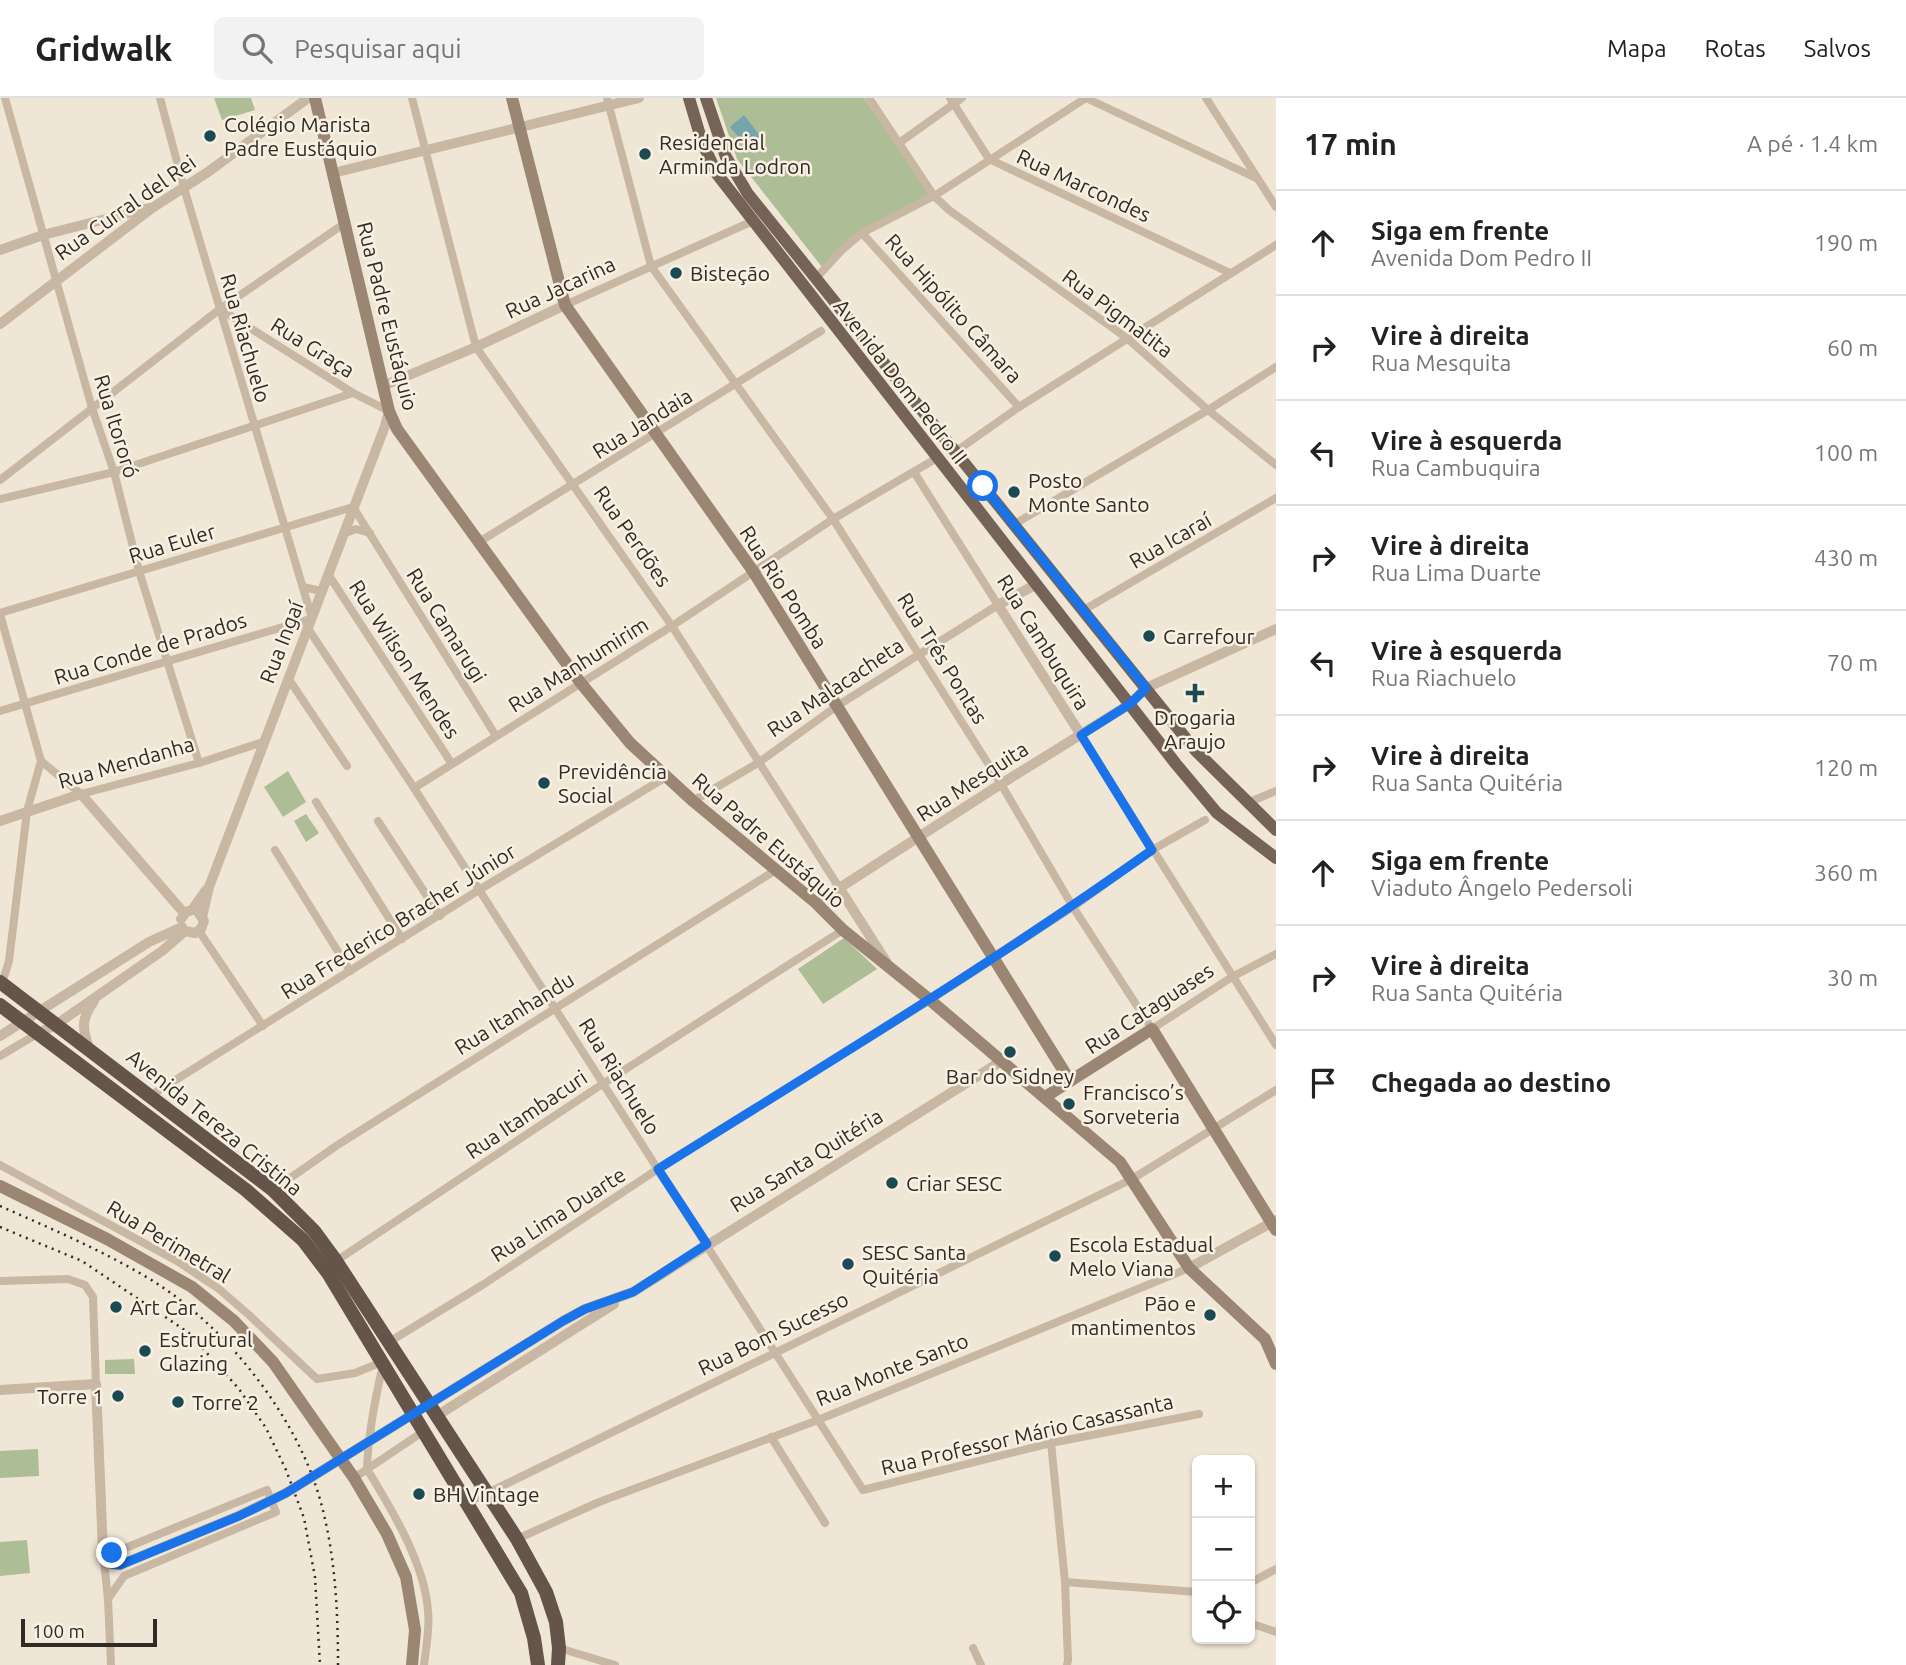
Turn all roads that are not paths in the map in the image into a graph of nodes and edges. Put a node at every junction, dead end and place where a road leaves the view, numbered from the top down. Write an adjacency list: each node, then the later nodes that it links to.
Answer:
1 (5, 98): 28 (street, Rua Itororó)
2 (160, 98): 21 (street, Rua Riachuelo)
3 (308, 98): 21 (street, Rua Curral del Rei)
4 (314, 98): 19 (main road, Rua Padre Eustáquio)
5 (412, 98): 17 (street, Rua Perdões)
6 (512, 98): 15 (main road, Rua Rio Pomba)
7 (639, 98): 14 (street)
8 (689, 98): 25 (main road, Avenida Dom Pedro II)
9 (706, 98): 33 (main road, Avenida Dom Pedro II)
10 (869, 98): 16 (street, Rua Pigmatita)
11 (1086, 98): 18 (street); 20 (street)
12 (1206, 98): 20 (street)
13 (955, 100): 16 (street); 18 (street, Rua Marcondes)
14 (608, 102): 15 (street); 31 (street, Rua Três Pontas)
15 (519, 127): 17 (street); 35 (main road, Rua Rio Pomba)
16 (899, 144): 22 (street, Rua Pigmatita)
17 (424, 149): 19 (street); 40 (street, Rua Perdões)
18 (989, 159): 22 (street); 32 (street, Rua Marcondes)
19 (333, 173): 26 (main road, Rua Padre Eustáquio)
20 (1256, 178): 23 (street)
21 (184, 188): 24 (street, Rua Curral del Rei); 36 (street, Rua Riachuelo)
22 (934, 196): 27 (street); 39 (street, Rua Pigmatita)
23 (1276, 207)
24 (152, 208): 28 (street); 34 (street, Rua Curral del Rei)
25 (753, 221): 31 (street, Rua Jacarina); 52 (main road, Avenida Dom Pedro II)
26 (345, 223): 36 (street); 43 (main road, Rua Padre Eustáquio)
27 (862, 233): 33 (street); 45 (street, Rua Hipólito Câmara)
28 (43, 235): 30 (street); 34 (street, Rua Itororó)
29 (1276, 245): 32 (street)
30 (0, 250)
31 (651, 267): 35 (street, Rua Jacarina); 42 (street, Rua Três Pontas)
32 (1230, 273): 39 (street)
33 (817, 277): 51 (main road, Avenida Dom Pedro II)
34 (56, 281): 37 (street, Rua Curral del Rei); 46 (street, Rua Itororó)
35 (565, 305): 40 (street, Rua Jacarina); 50 (main road, Rua Rio Pomba)
36 (219, 309): 44 (street, Rua Graça); 46 (street); 49 (street, Rua Riachuelo)
37 (0, 324)
38 (821, 331): 42 (street, Rua Jandaia)
39 (1128, 338): 45 (street); 47 (street, Rua Pigmatita)
40 (476, 347): 43 (street, Rua Jacarina); 57 (street, Rua Perdões)
41 (1276, 367): 47 (street)
42 (737, 384): 50 (street, Rua Jandaia); 61 (street, Rua Três Pontas)
43 (383, 386): 48 (main road, Rua Padre Eustáquio)
44 (353, 393): 48 (street, Rua Graça); 49 (street)
45 (1019, 407): 51 (street)
46 (92, 408): 54 (street, Rua Itororó); 56 (street)
47 (1208, 410): 53 (street, Rua Pigmatita); 62 (street)
48 (389, 411): 60 (street, Rua Ingaí); 66 (main road, Rua Padre Eustáquio)
49 (253, 425): 54 (street); 63 (street, Rua Riachuelo)
50 (656, 435): 57 (street, Rua Jandaia); 68 (main road, Rua Rio Pomba)
51 (955, 452): 62 (main road, Avenida Dom Pedro II)
52 (937, 458): 55 (street, Rua Manhumirim); 70 (main road, Avenida Dom Pedro II)
53 (1276, 465)
54 (114, 472): 59 (street); 67 (street, Rua Itororó)
55 (914, 472): 61 (street, Rua Manhumirim); 73 (street, Rua Cambuquira)
56 (0, 480)
57 (574, 486): 66 (street, Rua Jandaia); 77 (street, Rua Perdões)
58 (1276, 498): 74 (street, Rua Icaraí)
59 (0, 499)
60 (353, 507): 63 (street, Rua Euler); 64 (street, Rua Camarugi); 65 (street, Rua Ingaí)
61 (833, 519): 68 (street, Rua Manhumirim); 79 (street, Rua Três Pontas)
62 (1013, 525): 74 (main road, Avenida Dom Pedro II)
63 (285, 527): 67 (street, Rua Euler); 71 (street, Rua Riachuelo)
64 (370, 533): 65 (street); 89 (street, Rua Camarugi)
65 (343, 534): 69 (street, Rua Ingaí)
66 (480, 542): 82 (main road, Rua Padre Eustáquio)
67 (139, 571): 75 (street, Rua Euler); 80 (street, Rua Itororó)
68 (753, 571): 77 (street, Rua Manhumirim); 86 (main road, Rua Rio Pomba)
69 (328, 574): 72 (street, Rua Ingaí); 94 (street, Rua Wilson Mendes)
70 (1035, 585): 73 (street, Rua Malacacheta); 85 (main road, Avenida Dom Pedro II)
71 (303, 587): 72 (street); 76 (street, Rua Riachuelo)
72 (321, 591): 76 (street, Rua Ingaí)
73 (998, 604): 79 (street, Rua Malacacheta); 88 (street, Rua Cambuquira)
74 (1083, 611): 83 (main road, Avenida Dom Pedro II)
75 (0, 613): 84 (street)
76 (309, 620): 80 (street, Rua Conde de Prados); 81 (street, Rua Ingaí); 98 (street)
77 (673, 626): 82 (street, Rua Manhumirim); 93 (street, Rua Perdões)
78 (1276, 629): 83 (street)
79 (918, 654): 86 (street, Rua Malacacheta); 97 (street, Rua Três Pontas)
80 (167, 660): 84 (street, Rua Conde de Prados); 92 (street, Rua Itororó)
81 (291, 682): 90 (street, Rua Ingaí); 95 (street)
82 (580, 682): 89 (street, Rua Manhumirim); 96 (main road, Rua Padre Eustáquio)
83 (1146, 688): 85 (street, Rua Mesquita); 103 (main road, Avenida Dom Pedro II)
84 (26, 704): 87 (street, Rua Conde de Prados); 91 (street)
85 (1130, 704): 88 (street, Rua Mesquita); 112 (main road, Avenida Dom Pedro II)
86 (837, 706): 93 (street, Rua Malacacheta); 109 (main road, Rua Rio Pomba)
87 (0, 711)
88 (1081, 735): 97 (street, Rua Mesquita); 111 (street, Rua Cambuquira)
89 (496, 736): 94 (street, Rua Manhumirim)
90 (263, 742): 92 (street, Rua Mendanha); 114 (street, Rua Ingaí)
91 (41, 761): 100 (street); 104 (street)
92 (199, 763): 100 (street, Rua Mendanha)
93 (758, 763): 101 (street, Rua Malacacheta); 115 (street, Rua Perdões)
94 (452, 764): 98 (street, Rua Manhumirim)
95 (347, 766)
96 (666, 777): 101 (main road, Rua Padre Eustáquio); 116 (street, Rua Frederico Bracher Júnior)
97 (1000, 784): 109 (street, Rua Mesquita); 118 (street, Rua Três Pontas)
98 (414, 788): 116 (street, Rua Riachuelo)
99 (1276, 791): 103 (street)
100 (81, 794): 104 (street, Rua Mendanha); 119 (street)
101 (693, 801): 113 (main road, Rua Padre Eustáquio)
102 (316, 802): 125 (street)
103 (1247, 803): 108 (main road, Avenida Dom Pedro II)
104 (27, 811): 106 (street, Rua Mendanha); 131 (street)
105 (1205, 820): 111 (street, Rua Lima Duarte)
106 (0, 821)
107 (378, 821): 120 (street)
108 (1276, 830)
109 (918, 838): 115 (street, Rua Mesquita); 127 (main road, Rua Rio Pomba)
110 (275, 850): 129 (street)
111 (1152, 850): 118 (street, Rua Lima Duarte); 130 (street, Rua Cambuquira)
112 (1276, 858)
113 (776, 870): 117 (main road, Rua Padre Eustáquio); 135 (street, Rua Itanhandu)
114 (208, 887): 119 (street, Rua Ingaí); 121 (street, Rua Ingaí)
115 (840, 889): 117 (street, Rua Mesquita); 128 (street, Rua Perdões)
116 (479, 890): 120 (street, Rua Frederico Bracher Júnior); 135 (street, Rua Riachuelo)
117 (816, 903): 123 (main road, Rua Padre Eustáquio)
118 (1073, 906): 127 (street, Rua Lima Duarte); 138 (street, Rua Três Pontas)
119 (188, 912): 121 (street); 122 (street)
120 (440, 916): 125 (street, Rua Frederico Bracher Júnior)
121 (202, 917): 124 (street)
122 (183, 929): 124 (street); 132 (street); 140 (street)
123 (843, 930): 128 (main road, Rua Padre Eustáquio); 146 (street, Rua Itambacuri)
124 (199, 931): 137 (street)
125 (402, 939): 129 (street, Rua Frederico Bracher Júnior)
126 (1276, 954): 130 (street, Rua Cataguases)
127 (994, 958): 133 (street, Rua Lima Duarte); 145 (main road, Rua Rio Pomba)
128 (890, 969): 133 (main road, Rua Padre Eustáquio)
129 (351, 971): 137 (street, Rua Frederico Bracher Júnior)
130 (1232, 977): 138 (street, Rua Cataguases); 141 (street, Rua Cambuquira)
131 (1, 983): 136 (highway, Avenida Tereza Cristina)
132 (97, 996): 136 (street); 142 (street)
133 (930, 1000): 144 (main road, Rua Padre Eustáquio); 152 (street, Rua Lima Duarte)
134 (0, 1005): 139 (highway, Avenida Tereza Cristina)
135 (555, 1007): 146 (street, Rua Riachuelo); 155 (street, Rua Itanhandu)
136 (57, 1024): 139 (street); 142 (highway, Avenida Tereza Cristina)
137 (263, 1026): 148 (street, Rua Frederico Bracher Júnior)
138 (1152, 1029): 145 (main road, Rua Cataguases); 150 (main road, Rua Três Pontas)
139 (37, 1034): 143 (street); 164 (highway, Avenida Tereza Cristina)
140 (0, 1037)
141 (1276, 1045)
142 (89, 1048): 148 (highway, Avenida Tereza Cristina)
143 (0, 1056)
144 (1000, 1062): 149 (main road, Rua Padre Eustáquio); 157 (street, Rua Santa Quitéria)
145 (1070, 1081): 149 (main road, Rua Cataguases)
146 (604, 1083): 152 (street, Rua Riachuelo); 158 (street, Rua Itambacuri)
147 (1276, 1090): 150 (street, Rua Bom Sucesso)
148 (150, 1096): 155 (highway, Avenida Tereza Cristina)
149 (1045, 1097): 153 (main road, Rua Padre Eustáquio)
150 (1216, 1128): 153 (street, Rua Bom Sucesso); 156 (main road, Rua Três Pontas)
151 (0, 1165): 164 (street, Rua Perimetral)
152 (658, 1169): 157 (street, Rua Riachuelo); 162 (street, Rua Lima Duarte)
153 (1132, 1179): 159 (main road, Rua Padre Eustáquio); 163 (street, Rua Bom Sucesso)
154 (0, 1186): 175 (main road)
155 (273, 1190): 158 (highway, Avenida Tereza Cristina)
156 (1275, 1224): 159 (street, Rua Monte Santo)
157 (707, 1244): 161 (street, Rua Santa Quitéria); 163 (street, Rua Riachuelo)
158 (336, 1261): 162 (highway, Avenida Tereza Cristina)
159 (1189, 1268): 165 (main road, Rua Padre Eustáquio); 170 (street, Rua Monte Santo)
160 (0, 1281): 166 (street)
161 (633, 1292): 169 (street, Rua Santa Quitéria); 182 (street, Rua Santa Quitéria)
162 (389, 1342): 169 (highway, Avenida Tereza Cristina)
163 (775, 1352): 170 (street, Rua Riachuelo); 177 (street, Rua Bom Sucesso)
164 (383, 1364): 171 (highway, Avenida Tereza Cristina); 174 (street)
165 (1276, 1364)
166 (96, 1384): 167 (street); 181 (street)
167 (0, 1391)
168 (1199, 1414): 173 (street, Rua Professor Mário Casassanta)
169 (435, 1417): 177 (highway, Avenida Tereza Cristina)
170 (818, 1420): 172 (street, Rua Monte Santo); 176 (street, Rua Riachuelo)
171 (424, 1431): 174 (street); 178 (highway, Avenida Tereza Cristina)
172 (771, 1437): 179 (street); 180 (street, Rua Monte Santo)
173 (1051, 1443): 176 (street, Rua Professor Mário Casassanta); 185 (street)
174 (367, 1469): 175 (street); 194 (street)
175 (354, 1478): 193 (main road)
176 (863, 1490)
177 (486, 1493): 178 (street, Rua Bom Sucesso); 180 (highway, Avenida Tereza Cristina)
178 (467, 1503): 195 (highway, Avenida Tereza Cristina)
179 (825, 1522)
180 (517, 1539): 190 (highway, Avenida Tereza Cristina)
181 (103, 1552): 182 (street); 187 (street); 187 (street)
182 (125, 1563): 187 (street)
183 (1276, 1569): 184 (street)
184 (1254, 1581)
185 (1065, 1582): 186 (street); 199 (street)
186 (1192, 1592)
187 (108, 1599): 192 (street)
188 (1255, 1625): 189 (street)
189 (1276, 1632)
190 (559, 1648): 196 (highway, Avenida Tereza Cristina); 197 (street)
191 (974, 1648): 198 (street)
192 (111, 1665)
193 (412, 1665)
194 (424, 1665)
195 (536, 1665)
196 (559, 1665)
197 (615, 1665)
198 (981, 1665)
199 (1066, 1665)

